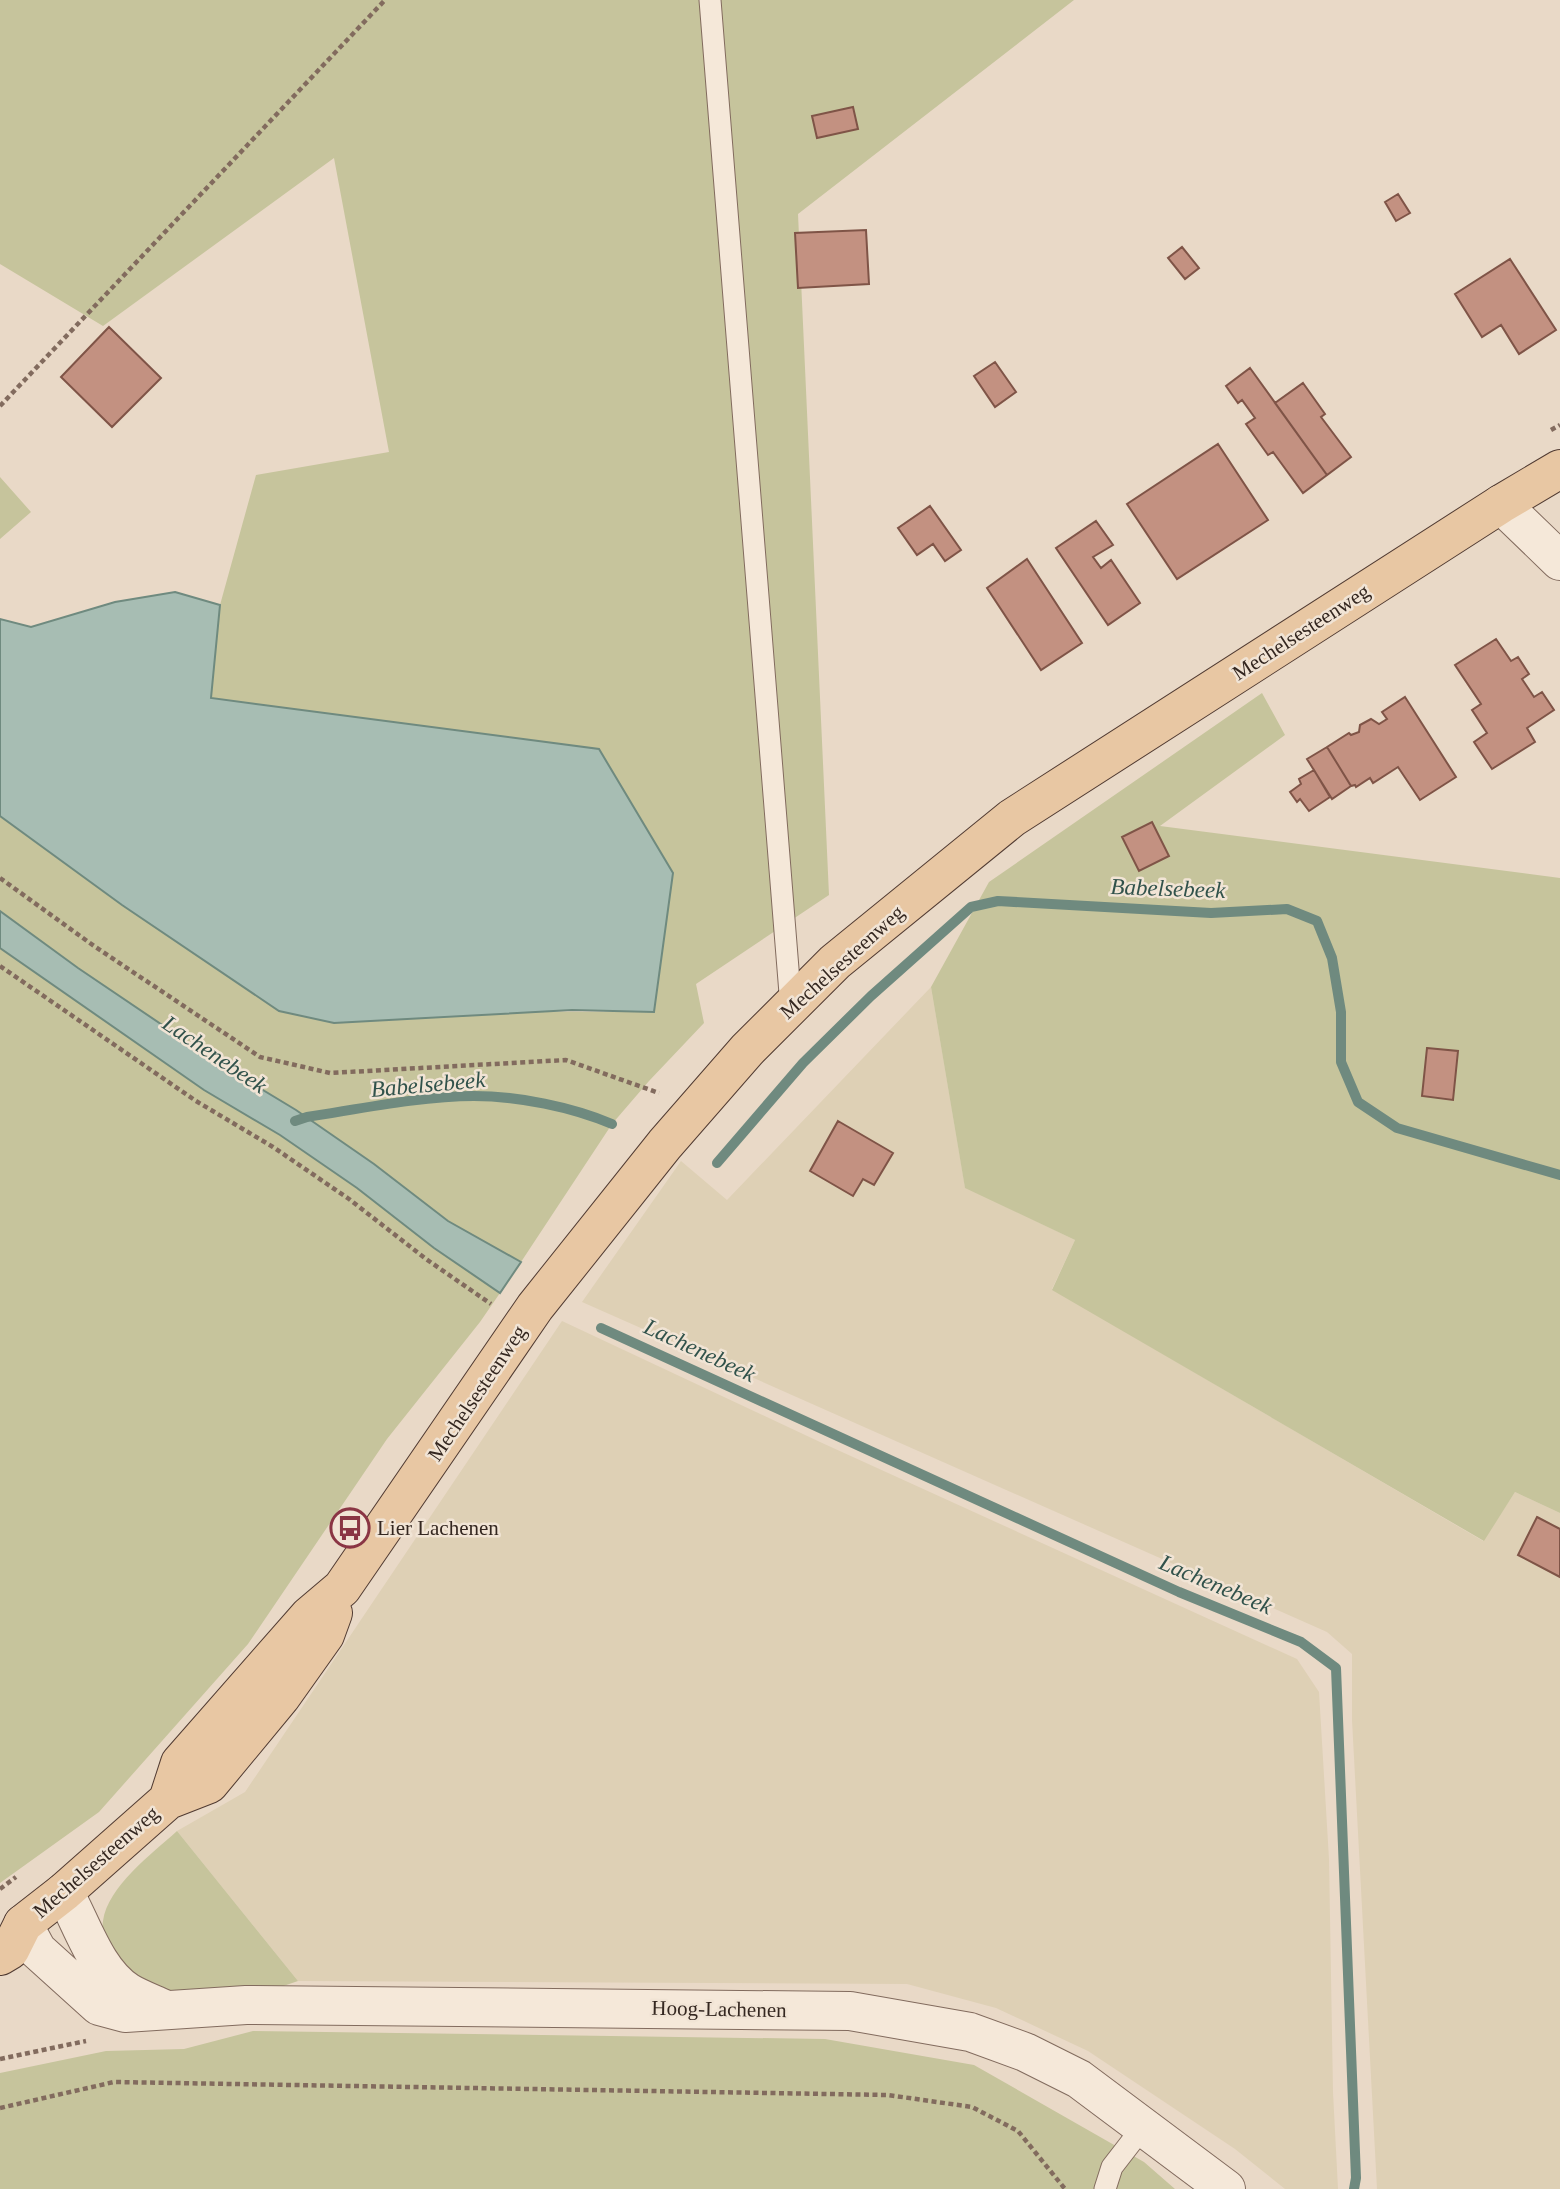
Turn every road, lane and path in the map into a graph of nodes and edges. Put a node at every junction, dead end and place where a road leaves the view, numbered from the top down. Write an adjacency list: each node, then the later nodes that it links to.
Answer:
1 (385, 0): 3 (path)
2 (710, 0): 9 (lane)
3 (0, 406)
4 (1560, 469): 5 (main road, Mechelsesteenweg)
5 (1501, 504): 6 (street); 9 (main road, Mechelsesteenweg)
6 (1560, 561)
7 (0, 878): 10 (path)
8 (0, 966): 11 (path)
9 (791, 1006): 12 (main road, Mechelsesteenweg)
10 (660, 1093)
11 (492, 1305)
12 (64, 1892): 13 (main road, Mechelsesteenweg); 15 (street, Hoog-Lachenen)
13 (12, 1922): 14 (main road, Mechelsesteenweg); 15 (street, Hoog-Lachenen)
14 (0, 1956)
15 (164, 2009): 17 (street, Hoog-Lachenen)
16 (0, 2108): 18 (path)
17 (1143, 2127): 19 (lane); 20 (street, Hoog-Lachenen)
18 (1065, 2189)
19 (1105, 2189)
20 (1226, 2189)

